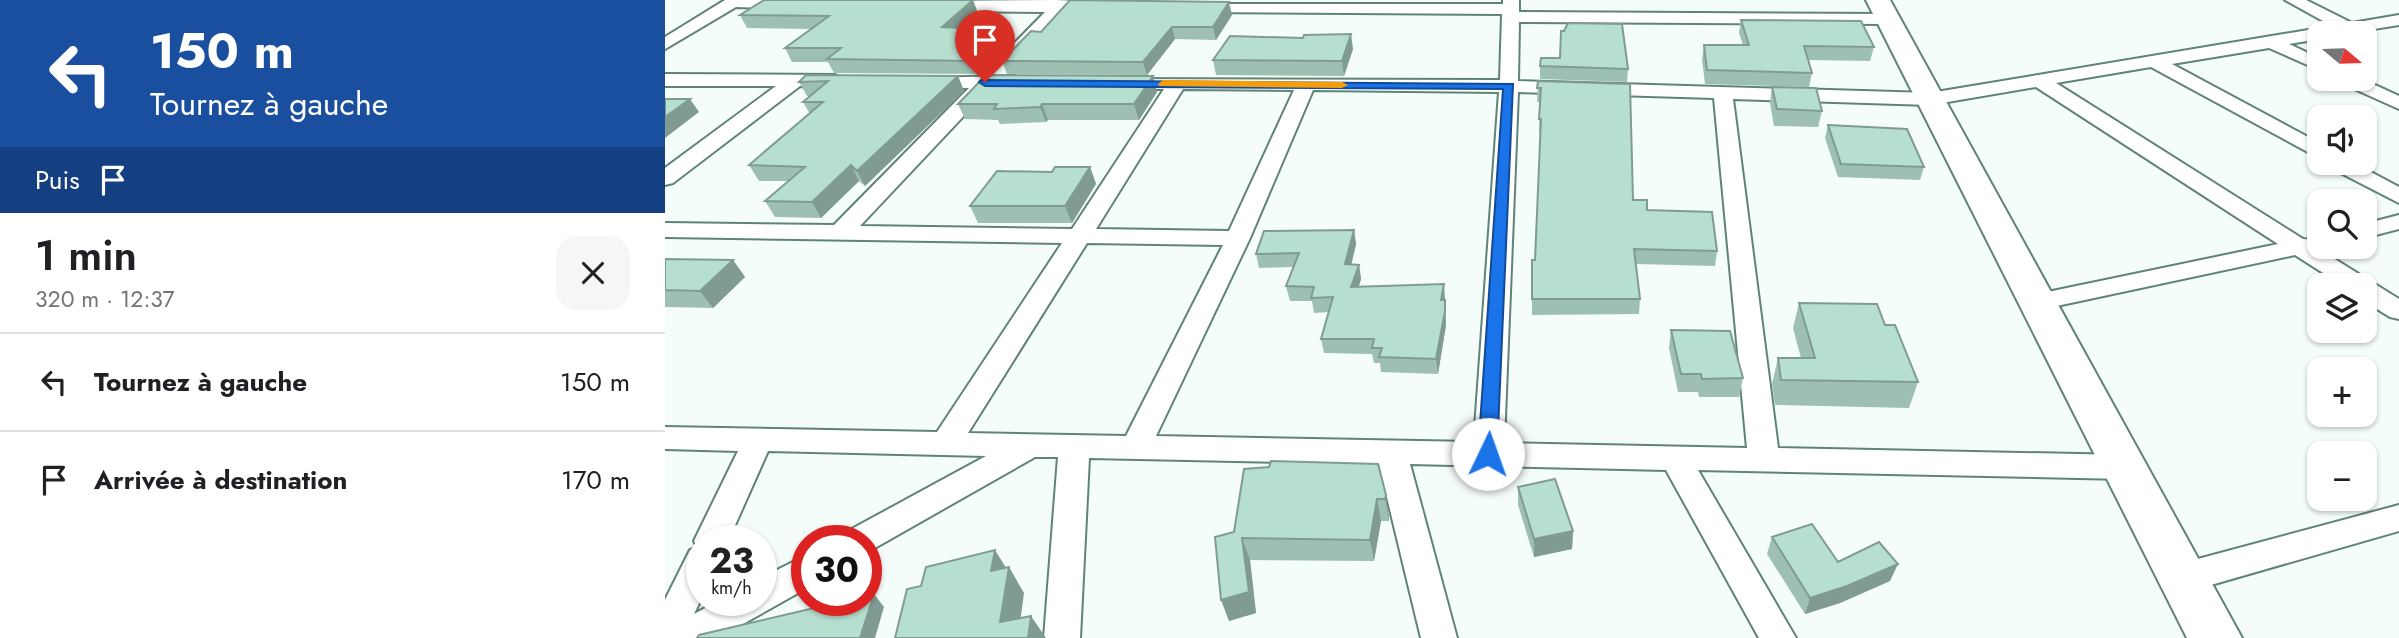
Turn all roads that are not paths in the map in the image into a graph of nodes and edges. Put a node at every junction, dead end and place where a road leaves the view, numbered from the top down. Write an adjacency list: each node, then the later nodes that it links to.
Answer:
1 (1566, 0): 13 (street)
2 (2293, 0): 15 (street)
3 (734, 1): 5 (street); 19 (street)
4 (1062, 3): 8 (street); 9 (street); 26 (street)
5 (813, 4)
6 (1224, 4): 7 (street); 10 (street)
7 (1389, 4): 11 (street)
8 (924, 6)
9 (1113, 7)
10 (1181, 7)
11 (1511, 9): 13 (street); 32 (street)
12 (1883, 10): 13 (street); 35 (main road)
13 (1602, 18)
14 (2399, 20): 16 (street)
15 (2336, 21)
16 (2377, 24)
17 (2307, 35): 18 (street)
18 (2271, 42): 20 (street); 21 (street)
19 (665, 44)
20 (2307, 59)
21 (2155, 62): 28 (street); 37 (street)
22 (665, 80): 23 (street)
23 (795, 81): 24 (street); 39 (street)
24 (849, 81)
25 (904, 82): 26 (street)
26 (985, 82): 27 (street); 44 (street)
27 (1026, 82)
28 (2041, 82): 35 (street); 47 (street)
29 (1094, 83): 30 (street)
30 (1177, 84): 31 (street); 45 (street)
31 (1306, 85): 32 (street); 46 (street)
32 (1509, 86): 34 (street); 61 (street)
33 (2374, 91): 36 (street)
34 (1723, 92): 35 (street); 63 (street)
35 (1930, 99): 52 (main road)
36 (2399, 103)
37 (2307, 145)
38 (2361, 175): 40 (street)
39 (665, 178)
40 (2399, 196)
41 (2399, 222): 42 (street)
42 (2377, 228)
43 (665, 230): 44 (street)
44 (841, 232): 45 (street)
45 (1077, 235): 46 (street); 56 (street)
46 (1238, 238): 59 (street)
47 (2307, 243)
48 (2307, 244): 52 (street)
49 (2327, 259): 50 (street)
50 (2344, 273)
51 (2377, 297): 53 (street)
52 (2038, 302): 64 (main road)
53 (2399, 311)
54 (665, 438): 55 (street)
55 (758, 440): 56 (street); 66 (street)
56 (945, 444): 57 (street)
57 (1031, 445): 58 (street); 67 (street)
58 (1074, 447): 59 (street); 73 (street)
59 (1135, 448): 60 (street)
60 (1392, 453): 61 (street); 74 (street)
61 (1488, 454): 62 (street)
62 (1675, 458): 63 (street); 75 (street)
63 (1764, 460): 64 (street)
64 (2125, 467): 68 (main road)
65 (2399, 518): 68 (street)
66 (718, 525)
67 (882, 529)
68 (2183, 578): 76 (main road)
69 (686, 594): 71 (street)
70 (724, 616): 72 (street)
71 (665, 638)
72 (685, 638)
73 (1062, 638)
74 (1439, 638)
75 (1779, 638)
76 (2215, 638)

